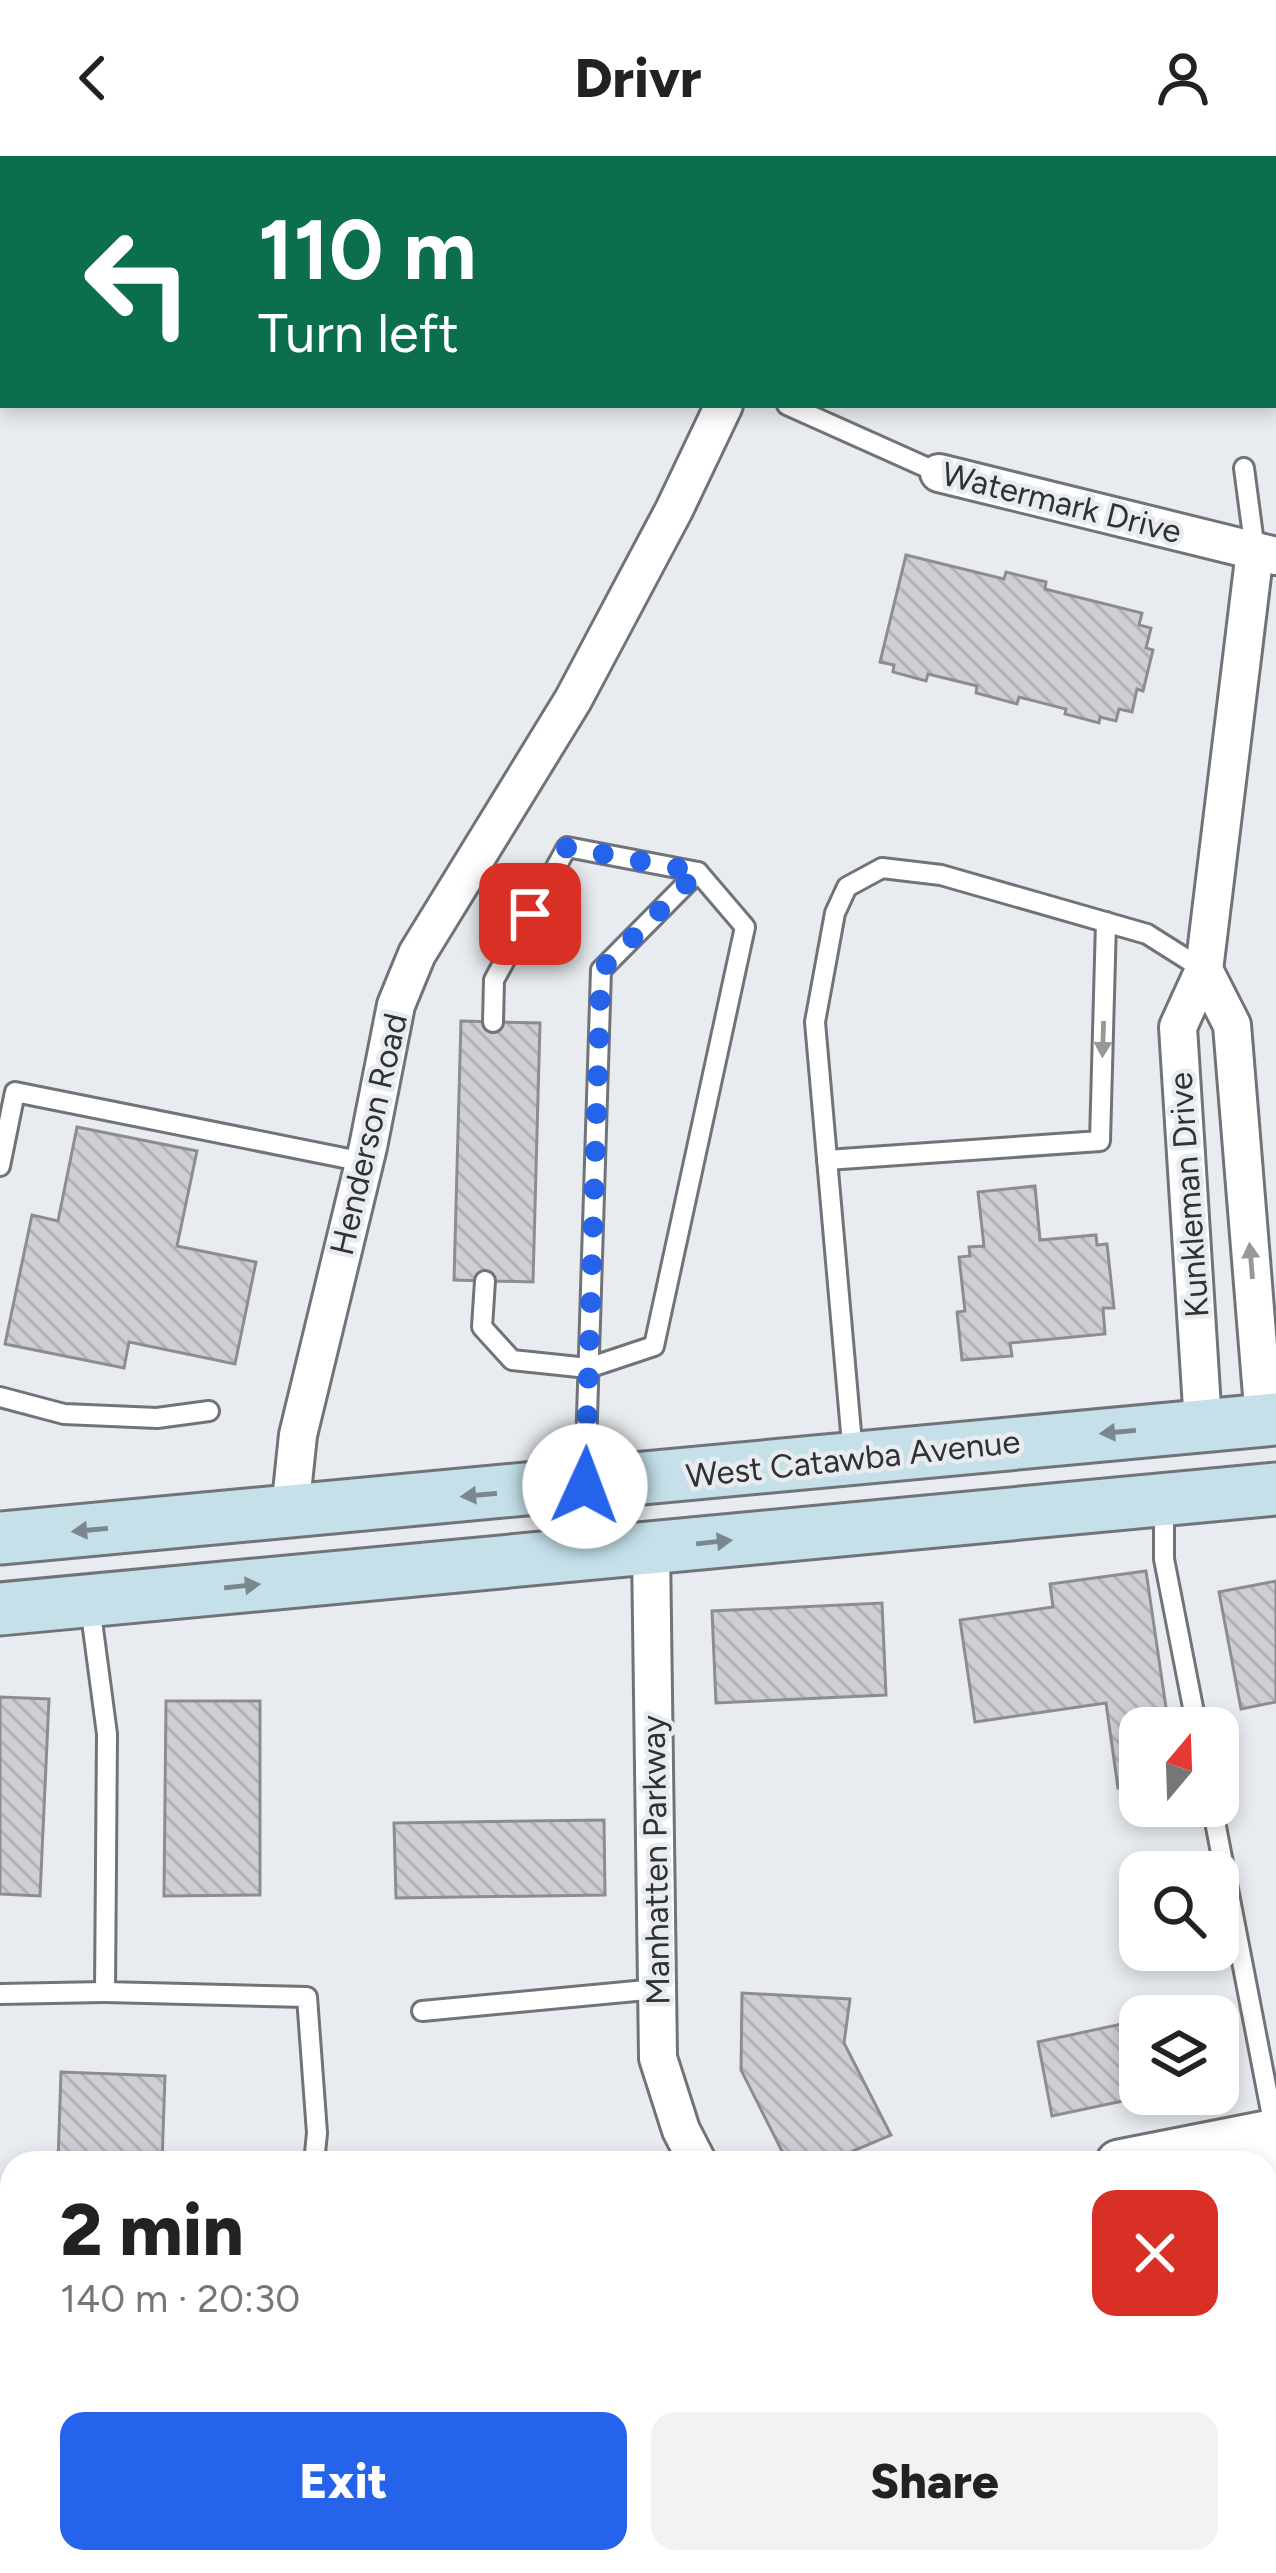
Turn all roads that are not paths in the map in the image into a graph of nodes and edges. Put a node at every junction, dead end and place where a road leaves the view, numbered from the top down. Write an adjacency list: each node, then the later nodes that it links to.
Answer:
1 (723, 408): 11 (street, Henderson Road)
2 (794, 408): 4 (lane, Watermark Drive)
3 (1244, 468): 5 (lane)
4 (939, 473): 5 (street, Watermark Drive)
5 (1266, 554): 8 (street, Kunkleman Drive)
6 (698, 872): 9 (lane); 14 (lane); 14 (lane)
7 (1106, 922): 8 (lane); 10 (lane, one-way to 10); 10 (lane)
8 (1204, 970): 17 (street, Kunkleman Drive, one-way to 8); 18 (street, Kunkleman Drive)
9 (493, 1022)
10 (827, 1160): 19 (lane)
11 (364, 1162): 12 (lane); 23 (street, Henderson Road)
12 (0, 1166)
13 (485, 1281): 14 (lane)
14 (588, 1368): 20 (lane)
15 (0, 1397): 16 (lane)
16 (209, 1411)
17 (1270, 1419): 18 (main road, West Catawba Avenue); 24 (main road)
18 (1202, 1424): 19 (main road, West Catawba Avenue, one-way to 19)
19 (853, 1456): 20 (main road, West Catawba Avenue)
20 (585, 1486): 23 (main road, West Catawba Avenue, one-way to 23)
21 (1276, 1489): 22 (main road, West Catawba Avenue)
22 (1165, 1500): 24 (main road, West Catawba Avenue); 29 (lane)
23 (290, 1511): 25 (main road, West Catawba Avenue, one-way to 25)
24 (843, 1529): 26 (main road, West Catawba Avenue, one-way to 24)
25 (0, 1538)
26 (651, 1548): 27 (main road, West Catawba Avenue, one-way to 26); 31 (street, Manhatten Parkway)
27 (89, 1601): 28 (main road, West Catawba Avenue); 32 (lane)
28 (0, 1609)
29 (1192, 1707)
30 (1216, 1827): 35 (lane)
31 (657, 1989): 34 (lane); 37 (street, Manhatten Parkway)
32 (104, 1992): 33 (lane); 36 (lane)
33 (0, 1994)
34 (422, 2011)
35 (1275, 2132): 38 (street)
36 (315, 2151)
37 (692, 2151)
38 (1179, 2151)

